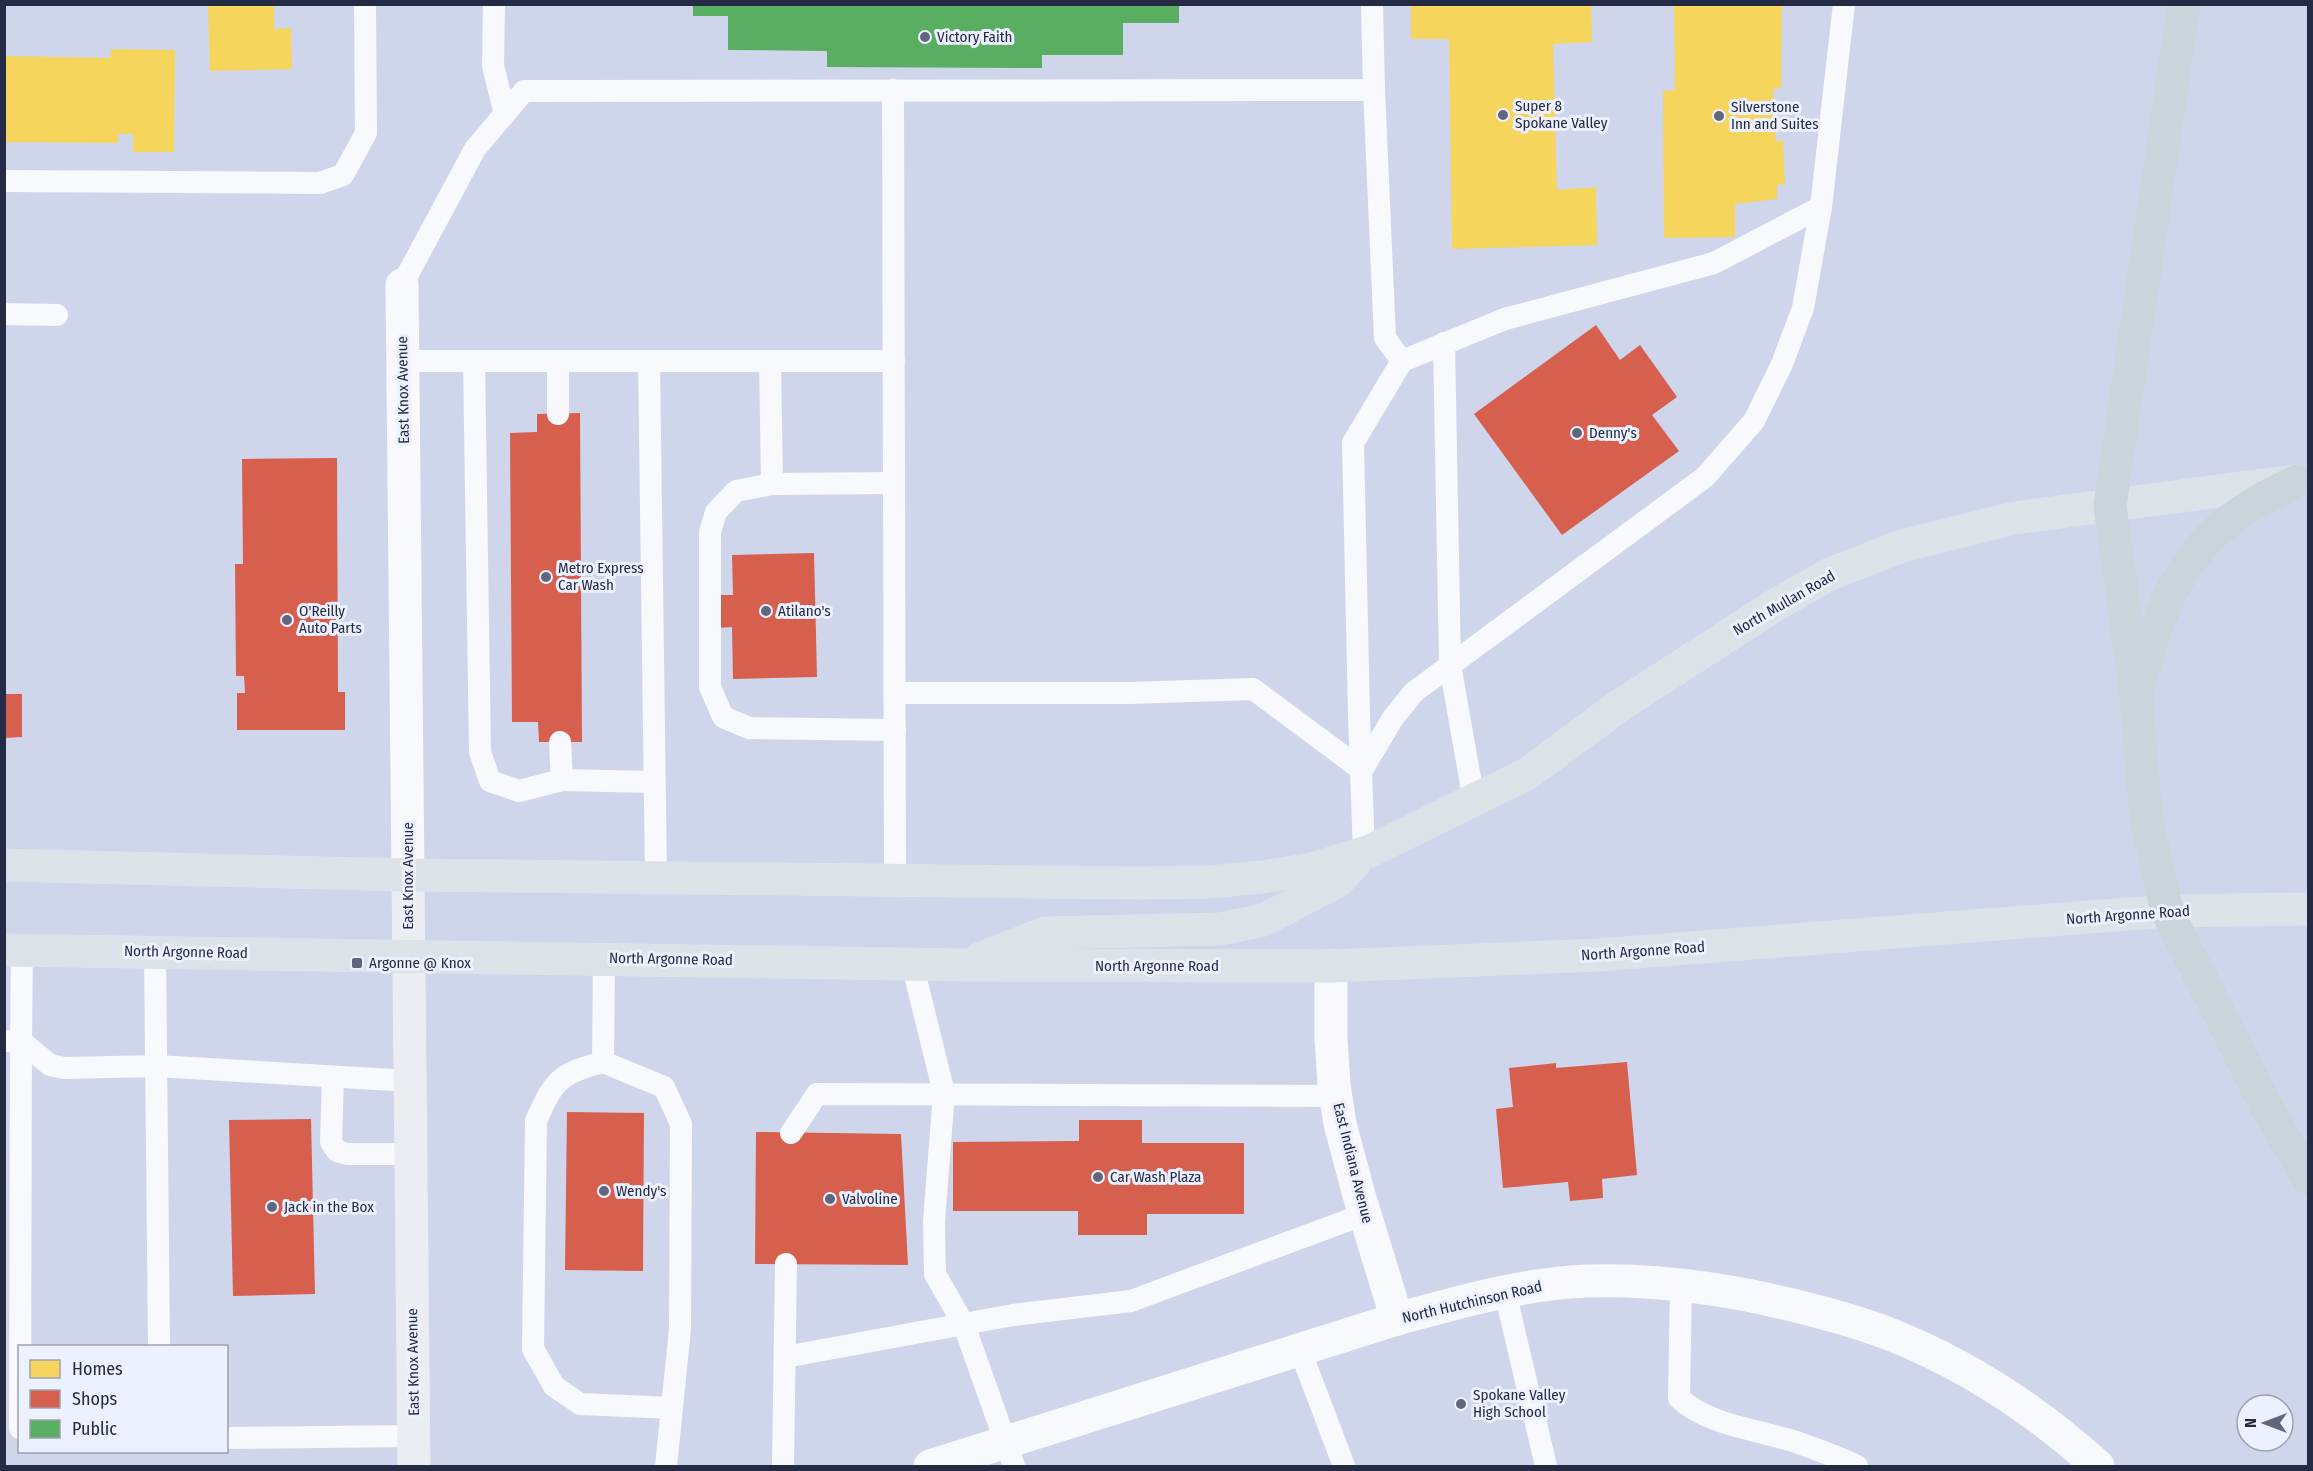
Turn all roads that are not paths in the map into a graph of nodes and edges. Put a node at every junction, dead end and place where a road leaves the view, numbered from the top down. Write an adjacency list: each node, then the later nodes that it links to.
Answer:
1 (365, 4): 9 (lane)
2 (494, 4): 8 (lane)
3 (1372, 4): 7 (lane)
4 (1844, 4): 10 (lane)
5 (2184, 4): 26 (highway)
6 (893, 90): 7 (lane); 8 (lane); 16 (lane)
7 (1374, 90): 17 (lane)
8 (505, 114): 11 (lane)
9 (4, 181)
10 (1821, 207): 14 (lane); 27 (lane)
11 (402, 285): 21 (street, East Knox Avenue)
12 (4, 314): 13 (lane)
13 (57, 315)
14 (1444, 343): 17 (lane); 27 (lane)
15 (770, 360): 16 (lane); 20 (lane); 25 (lane)
16 (894, 360): 24 (lane)
17 (1402, 360): 32 (lane)
18 (474, 361): 19 (lane); 21 (lane); 33 (lane)
19 (558, 361): 20 (lane); 22 (lane)
20 (649, 361): 34 (lane)
21 (403, 362): 38 (street, East Knox Avenue)
22 (558, 414)
23 (2303, 480): 26 (main road, North Mullan Road); 29 (highway)
24 (894, 483): 25 (lane); 28 (lane)
25 (772, 484): 30 (lane)
26 (2110, 506): 29 (highway); 35 (main road, North Mullan Road)
27 (1450, 665): 32 (lane); 35 (lane)
28 (895, 693): 30 (lane); 32 (lane)
29 (2136, 694): 42 (highway)
30 (895, 729): 40 (lane)
31 (560, 742): 33 (lane)
32 (1362, 770): 36 (lane)
33 (562, 780): 34 (lane)
34 (654, 782): 39 (lane)
35 (1474, 801): 36 (main road, North Mullan Road)
36 (1364, 853): 40 (main road, North Mullan Road); 48 (main road)
37 (4, 865): 38 (main road)
38 (408, 875): 39 (main road); 45 (street, East Knox Avenue)
39 (656, 878): 40 (main road)
40 (895, 880)
41 (2308, 909): 42 (main road, North Argonne Road)
42 (2167, 911): 49 (main road, North Argonne Road); 60 (highway)
43 (13, 950): 44 (main road, North Argonne Road); 50 (lane)
44 (155, 952): 45 (main road, North Argonne Road); 52 (lane)
45 (408, 955): 46 (main road, North Argonne Road); 54 (street, East Knox Avenue)
46 (604, 958): 47 (main road, North Argonne Road); 51 (lane)
47 (912, 963): 48 (main road, North Argonne Road); 55 (lane)
48 (962, 965): 49 (main road, North Argonne Road)
49 (1331, 966): 56 (street, East Indiana Avenue)
50 (13, 1041): 52 (lane); 57 (lane)
51 (603, 1062): 72 (lane); 72 (lane)
52 (156, 1066): 53 (lane); 68 (lane)
53 (333, 1077): 54 (lane); 59 (lane)
54 (410, 1081): 59 (street, East Knox Avenue)
55 (944, 1094): 56 (lane); 58 (lane); 67 (lane)
56 (1335, 1096): 62 (street, East Indiana Avenue)
57 (12, 1131): 61 (lane)
58 (791, 1133)
59 (411, 1154): 74 (street, East Knox Avenue)
60 (2308, 1178)
61 (12, 1196): 71 (lane)
62 (1365, 1214): 66 (street, East Indiana Avenue); 67 (lane)
63 (786, 1264): 70 (lane)
64 (1681, 1284): 65 (street, North Hutchinson Road); 81 (lane); 82 (street, North Hutchinson Road)
65 (1505, 1292): 66 (street, North Hutchinson Road); 80 (lane)
66 (1397, 1319): 69 (street, North Hutchinson Road)
67 (964, 1325): 70 (lane); 75 (lane)
68 (159, 1345)
69 (1300, 1350): 75 (street, North Hutchinson Road); 79 (lane)
70 (785, 1358): 77 (lane)
71 (18, 1371)
72 (672, 1408): 76 (lane)
73 (228, 1438): 74 (lane)
74 (413, 1451)
75 (1010, 1455): 78 (street, North Hutchinson Road)
76 (666, 1467)
77 (783, 1467)
78 (930, 1467)
79 (1344, 1467)
80 (1546, 1467)
81 (1857, 1467)
82 (2098, 1467)

